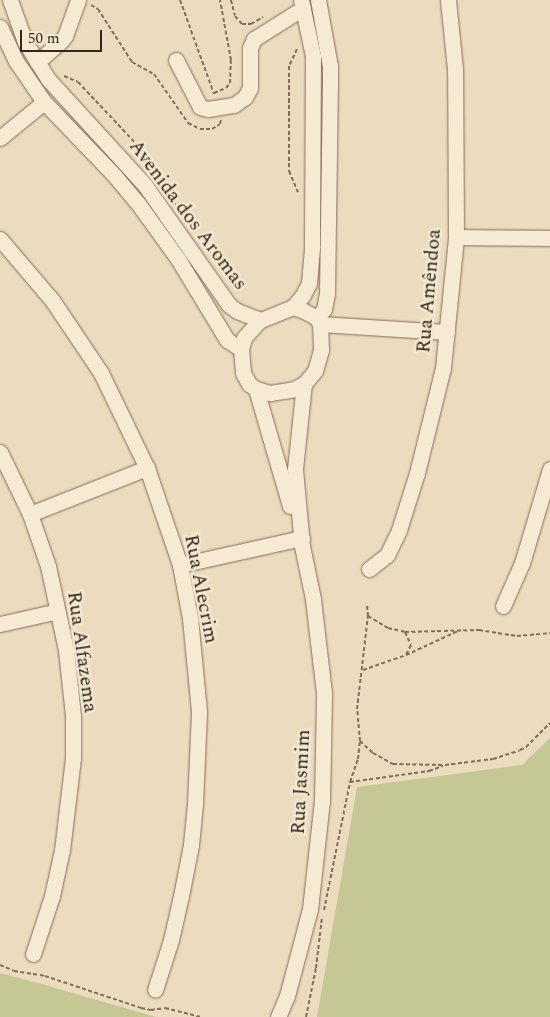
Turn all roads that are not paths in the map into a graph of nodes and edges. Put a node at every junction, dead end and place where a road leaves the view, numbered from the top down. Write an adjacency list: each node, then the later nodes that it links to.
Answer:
1 (10, 0): 8 (street, Avenida dos Aromas)
2 (78, 0): 8 (street)
3 (318, 0): 16 (street)
4 (448, 0): 11 (street, Rua Amêndoa)
5 (302, 4): 7 (street); 14 (street)
6 (0, 27): 9 (street, Avenida dos Aromas)
7 (176, 60)
8 (37, 62): 15 (street, Avenida dos Aromas)
9 (44, 102): 10 (street); 18 (street, Avenida dos Aromas)
10 (0, 138)
11 (456, 237): 12 (street); 17 (street, Rua Amêndoa)
12 (550, 238)
13 (0, 240): 22 (street, Rua Alecrim)
14 (293, 307): 15 (street); 16 (street)
15 (260, 320): 18 (street)
16 (318, 321): 17 (street); 19 (street)
17 (447, 332): 27 (street, Rua Amêndoa)
18 (241, 349): 20 (street)
19 (304, 384): 20 (street); 25 (street)
20 (256, 389): 25 (street)
21 (0, 452): 24 (street, Rua Alfazema)
22 (147, 468): 24 (street); 26 (street, Rua Alecrim)
23 (550, 469): 28 (street)
24 (30, 514): 29 (street, Rua Alfazema)
25 (301, 541): 26 (street); 33 (street, Rua Jasmim)
26 (180, 565): 32 (street, Rua Alecrim)
27 (369, 569)
28 (503, 606)
29 (58, 611): 30 (street); 31 (street, Rua Alfazema)
30 (0, 624)
31 (33, 954)
32 (155, 990)
33 (278, 1017)

